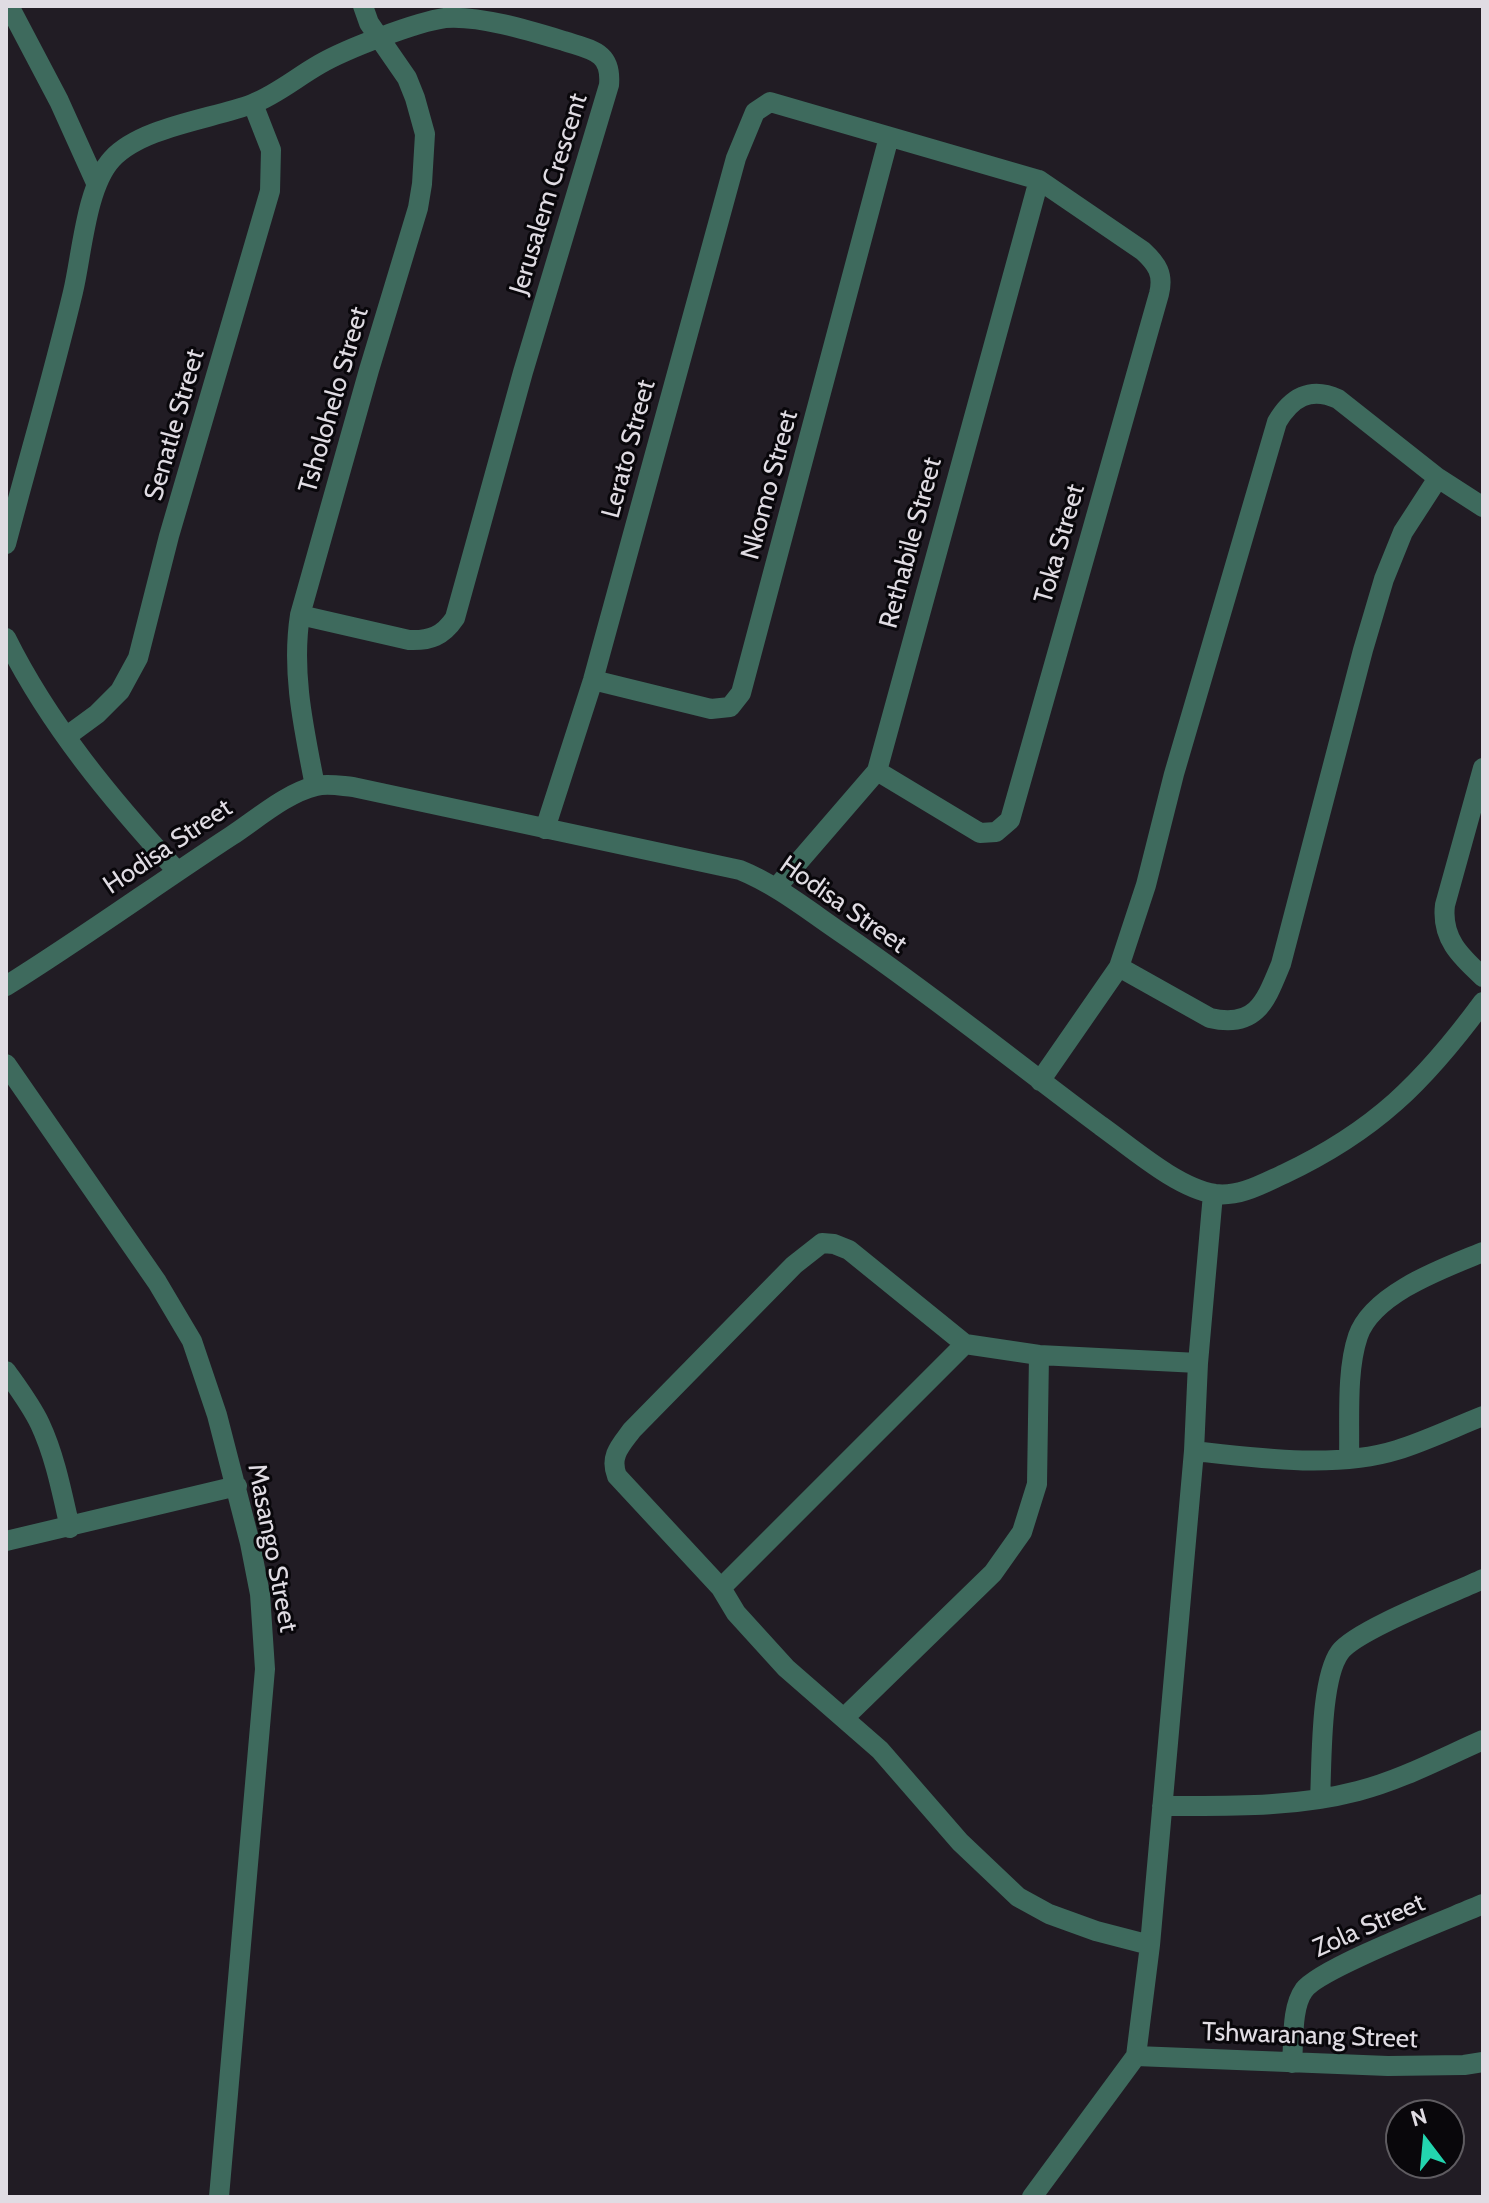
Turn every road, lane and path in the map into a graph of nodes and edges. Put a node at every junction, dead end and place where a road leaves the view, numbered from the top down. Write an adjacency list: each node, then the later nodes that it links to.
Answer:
1 (9, 6): 7 (street)
2 (363, 6): 3 (street, Tsholohelo Street)
3 (379, 39): 4 (street, Jerusalem Crescent); 11 (street, Tsholohelo Street); 11 (street, Jerusalem Crescent)
4 (253, 104): 7 (street, Jerusalem Crescent); 14 (street, Senatle Street)
5 (889, 137): 6 (street); 13 (street, Lerato Street); 13 (street, Nkomo Street)
6 (1039, 180): 16 (street, Rethabile Street); 16 (street, Toka Street)
7 (96, 183): 10 (street, Jerusalem Crescent)
8 (1438, 478): 9 (street); 21 (street); 21 (street)
9 (1483, 507)
10 (6, 544)
11 (300, 615): 17 (street, Tsholohelo Street)
12 (6, 638): 14 (street)
13 (593, 680): 18 (street, Lerato Street)
14 (67, 736): 19 (street)
15 (1483, 768): 22 (street)
16 (877, 771): 20 (street, Rethabile Street)
17 (315, 786): 18 (street, Hodisa Street); 19 (street, Hodisa Street)
18 (545, 829): 20 (street, Hodisa Street)
19 (177, 871): 23 (street, Hodisa Street)
20 (776, 888): 26 (street, Hodisa Street)
21 (1119, 967): 26 (street)
22 (1483, 977)
23 (6, 986)
24 (1483, 1002): 27 (street)
25 (6, 1064): 36 (street, Masango Street)
26 (1040, 1081): 27 (street, Hodisa Street)
27 (1213, 1194): 31 (street)
28 (1483, 1252): 35 (street)
29 (965, 1344): 30 (street); 40 (street); 40 (street)
30 (1039, 1355): 31 (street); 41 (street)
31 (1198, 1363): 34 (street)
32 (6, 1371): 37 (street)
33 (1483, 1416): 35 (street)
34 (1194, 1451): 35 (street); 44 (street)
35 (1349, 1458)
36 (237, 1486): 37 (street); 51 (street, Masango Street)
37 (70, 1528): 38 (street)
38 (6, 1541)
39 (1483, 1579): 43 (street)
40 (721, 1588): 41 (street)
41 (845, 1717): 46 (street)
42 (1483, 1740): 43 (street)
43 (1320, 1799): 44 (street)
44 (1162, 1806): 46 (street)
45 (1483, 1904): 49 (street, Zola Street)
46 (1150, 1945): 47 (street)
47 (1136, 2056): 49 (street, Tshwaranang Street); 50 (street)
48 (1483, 2062): 49 (street, Tshwaranang Street)
49 (1292, 2063)
50 (1038, 2190)
51 (219, 2197)

